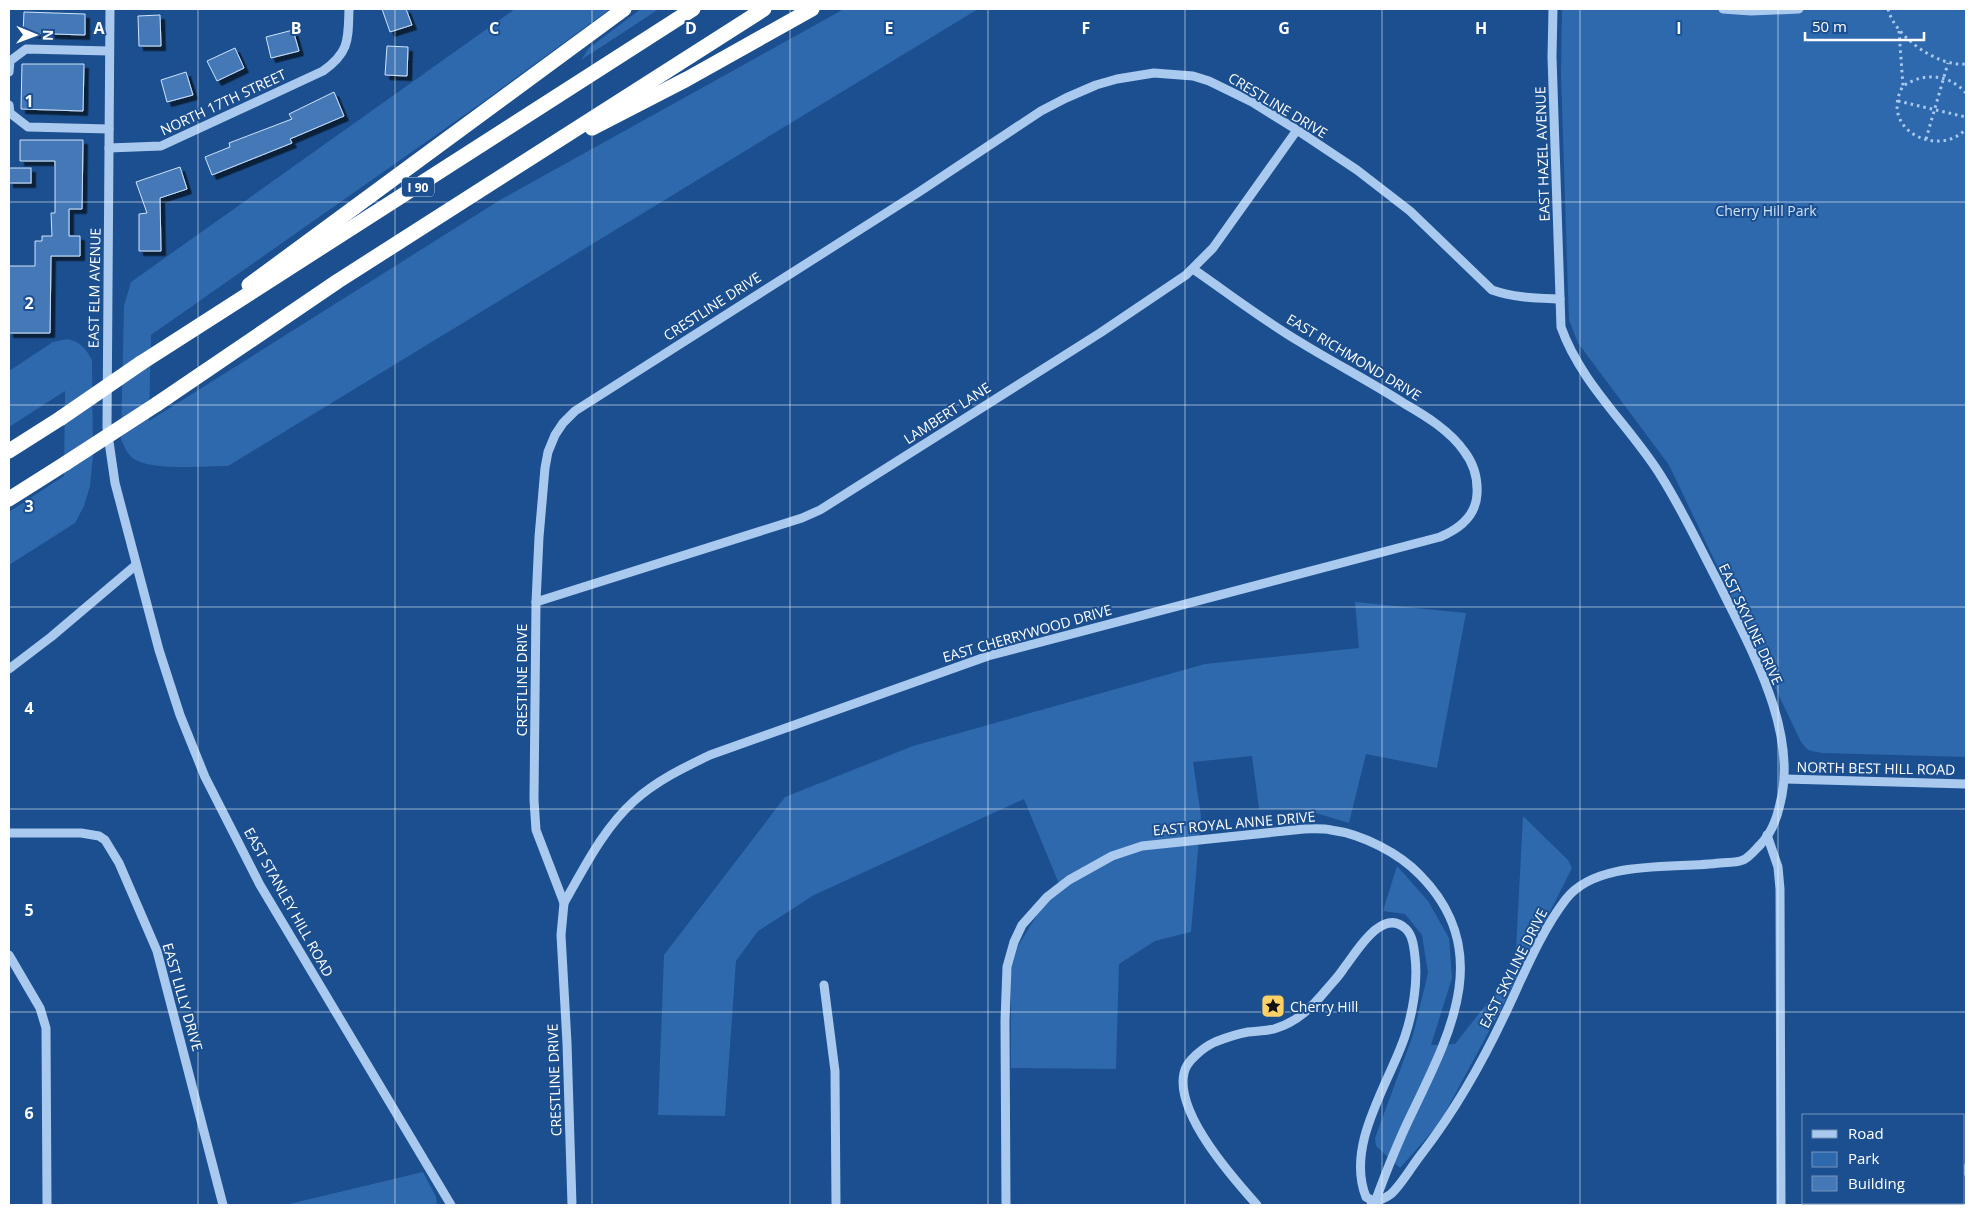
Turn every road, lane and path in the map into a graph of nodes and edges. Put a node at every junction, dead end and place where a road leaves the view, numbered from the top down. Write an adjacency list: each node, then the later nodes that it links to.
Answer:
1 (110, 9): 12 (street, EAST ELM AVENUE)
2 (349, 9): 27 (street, NORTH 17TH STREET)
3 (624, 9): 31 (highway, I 90)
4 (693, 9): 31 (highway, I 90)
5 (764, 9): 28 (highway, I 90)
6 (812, 9): 28 (highway)
7 (1553, 9): 30 (street, EAST HAZEL AVENUE)
8 (1723, 9): 9 (street)
9 (1799, 9)
10 (1888, 9): 11 (path)
11 (1899, 30): 13 (path); 17 (path)
12 (110, 51): 15 (street); 23 (street, EAST ELM AVENUE)
13 (1948, 63): 14 (path); 16 (path)
14 (1966, 64)
15 (9, 72)
16 (1943, 78): 17 (path); 18 (path); 21 (path)
17 (1903, 86): 19 (path)
18 (1966, 92)
19 (1898, 101): 21 (path); 26 (path)
20 (9, 105): 23 (street)
21 (1934, 110): 22 (path); 26 (path)
22 (1966, 117)
23 (109, 128): 27 (street, EAST ELM AVENUE)
24 (1966, 129): 26 (path)
25 (1297, 130): 29 (street, LAMBERT LANE); 30 (street, CRESTLINE DRIVE); 36 (street, CRESTLINE DRIVE)
26 (1926, 139)
27 (109, 148): 35 (street, EAST ELM AVENUE)
28 (504, 174): 34 (highway, I 90, bridge)
29 (1193, 269): 33 (street, EAST RICHMOND DRIVE); 36 (street, LAMBERT LANE)
30 (1560, 299): 38 (street, EAST SKYLINE DRIVE)
31 (189, 333): 32 (highway, I 90, bridge)
32 (9, 451)
33 (1478, 487): 42 (street, EAST CHERRYWOOD DRIVE)
34 (9, 498)
35 (136, 564): 37 (street); 48 (street, EAST STANLEY HILL ROAD)
36 (536, 602): 42 (street, CRESTLINE DRIVE)
37 (9, 669)
38 (1784, 779): 39 (street, NORTH BEST HILL ROAD); 41 (street, EAST SKYLINE DRIVE)
39 (1966, 784)
40 (9, 833): 47 (street, EAST LILLY DRIVE)
41 (1767, 836): 45 (street, EAST SKYLINE DRIVE); 53 (street)
42 (564, 903): 49 (street, CRESTLINE DRIVE)
43 (9, 955): 46 (street)
44 (824, 985): 50 (street)
45 (1373, 1204): 51 (street, EAST ROYAL ANNE DRIVE); 52 (street)
46 (47, 1205)
47 (223, 1205)
48 (451, 1205)
49 (572, 1205)
50 (836, 1205)
51 (1006, 1205)
52 (1257, 1205)
53 (1781, 1205)

